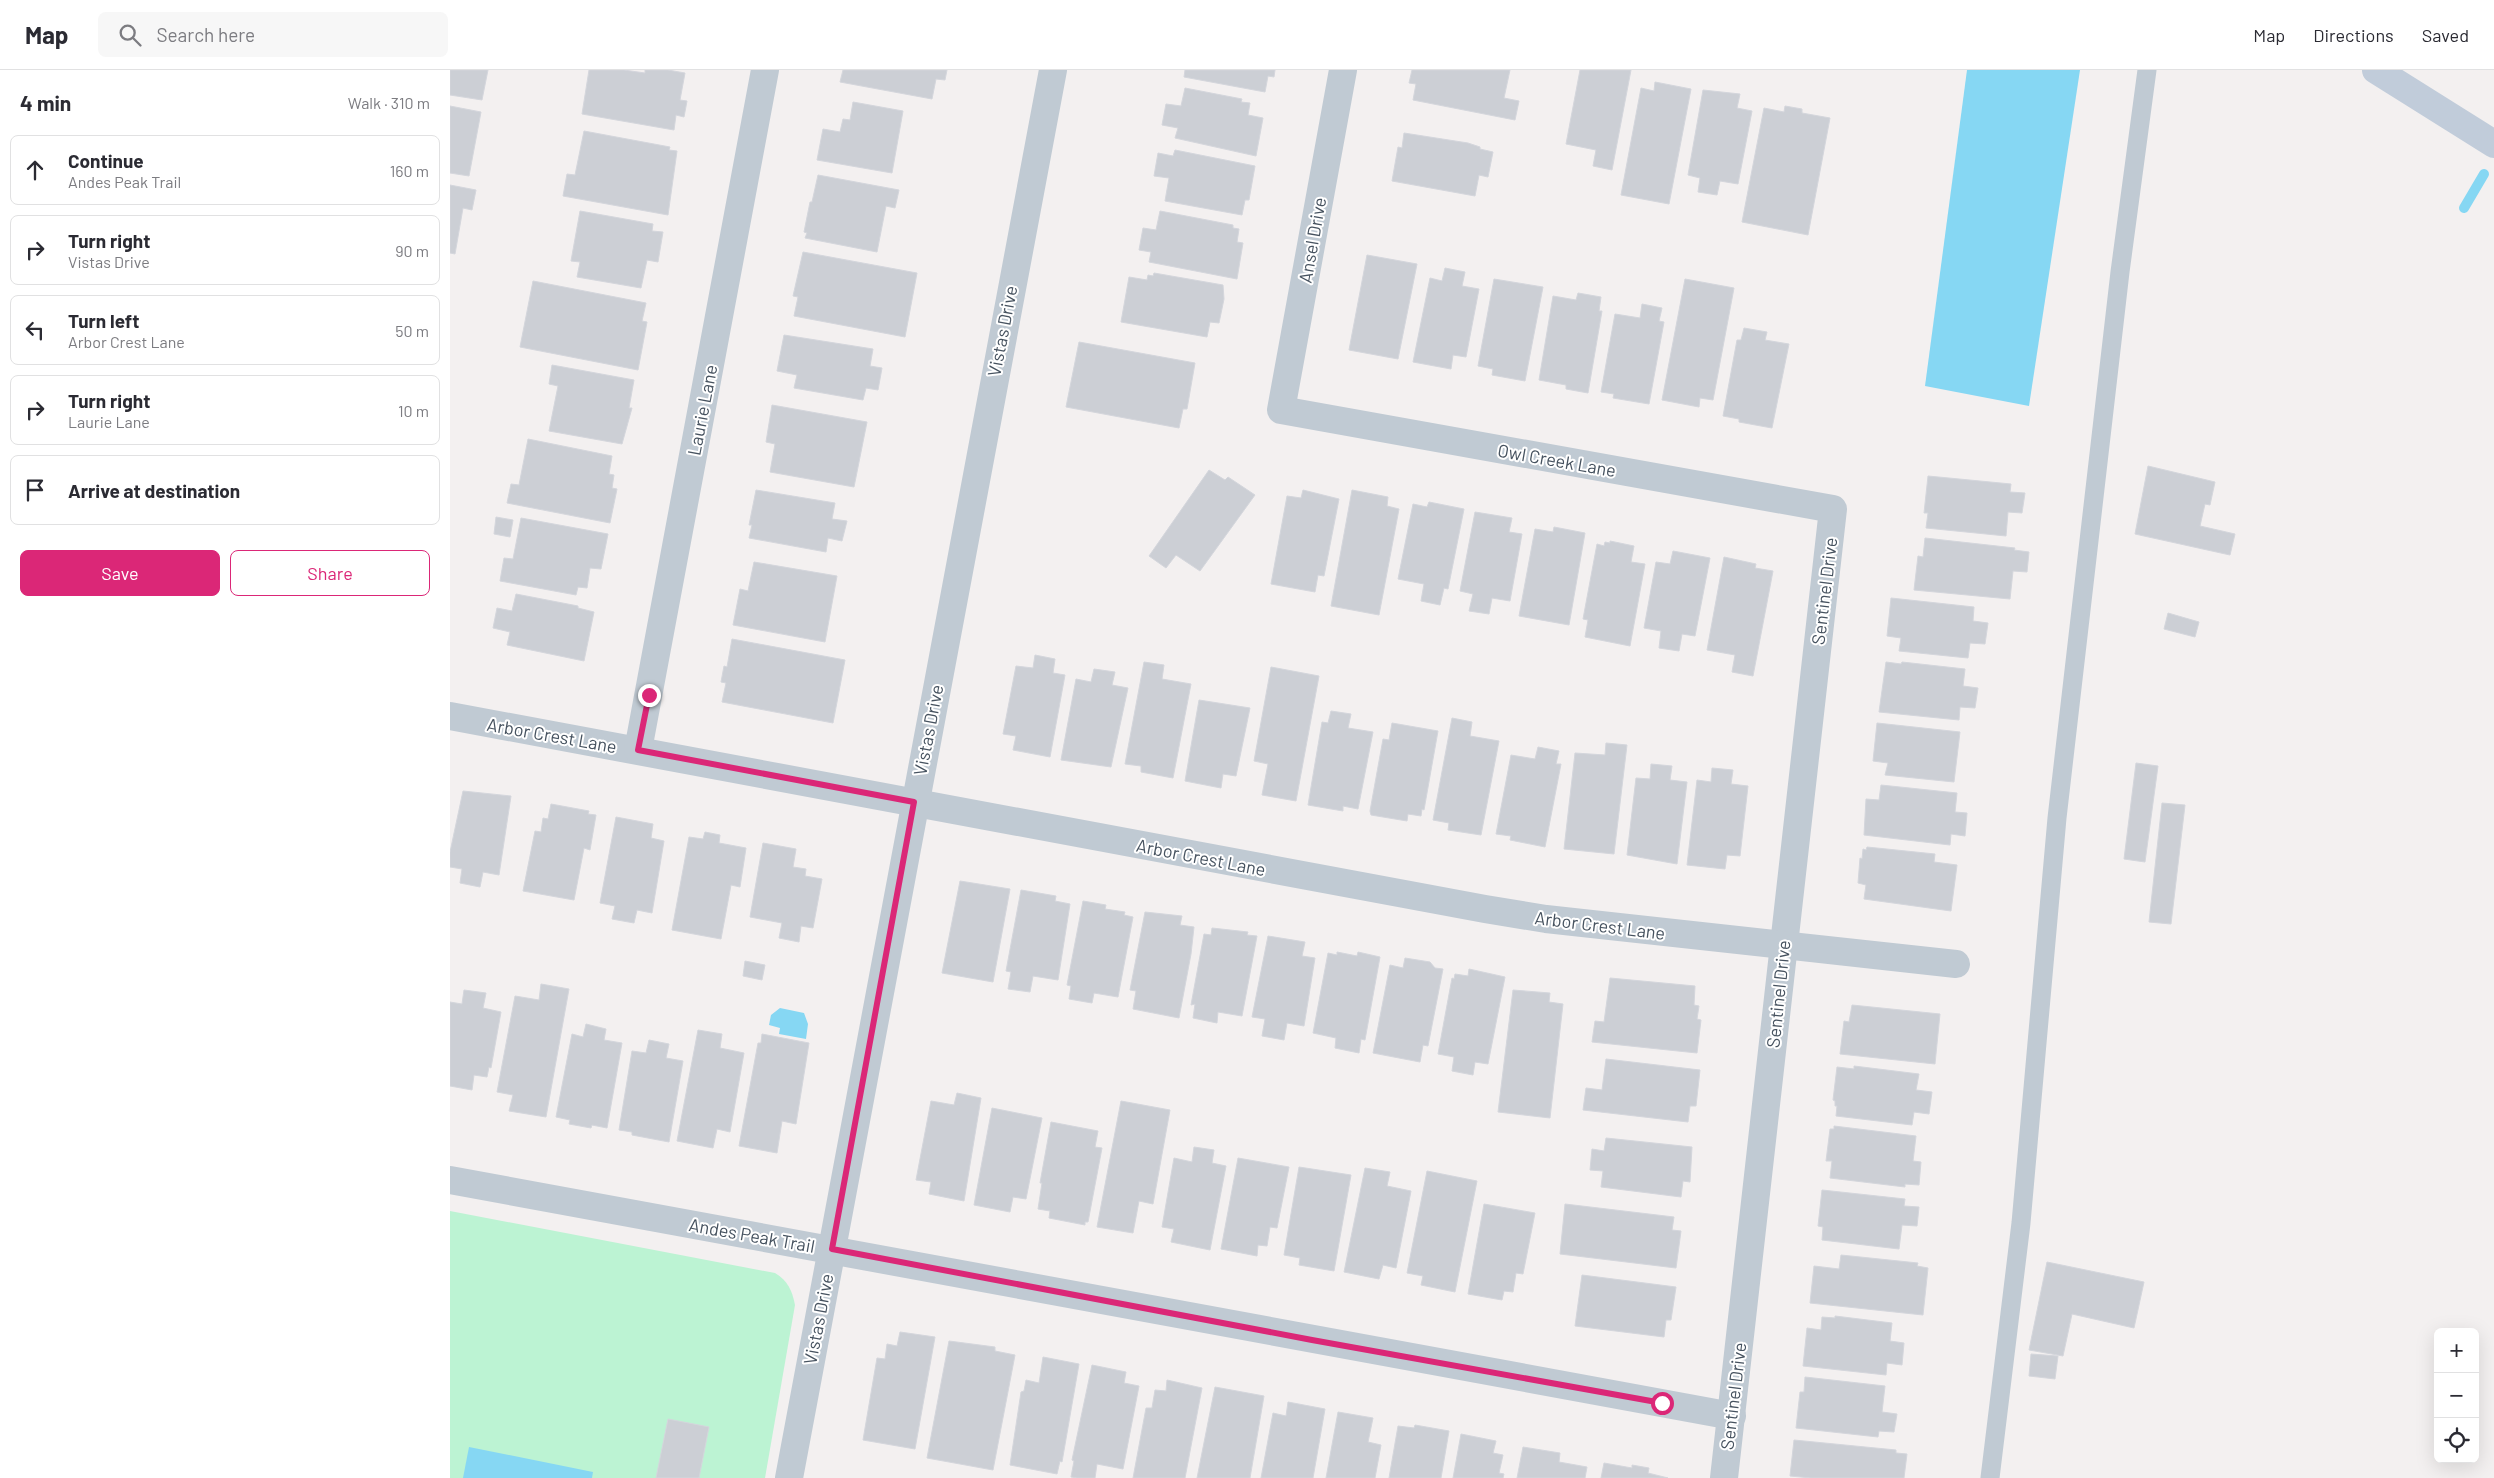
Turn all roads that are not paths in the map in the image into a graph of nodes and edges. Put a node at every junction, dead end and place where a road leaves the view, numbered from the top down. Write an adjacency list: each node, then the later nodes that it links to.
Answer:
1 (765, 70): 10 (street, Laurie Lane)
2 (1052, 70): 11 (street, Vistas Drive)
3 (1343, 70): 7 (street, Ansel Drive)
4 (2147, 70): 19 (lane)
5 (2376, 70): 6 (street)
6 (2494, 144)
7 (1281, 410): 8 (street, Owl Creek Lane)
8 (1834, 509): 12 (street, Sentinel Drive)
9 (450, 716): 10 (street, Arbor Crest Lane)
10 (638, 750): 11 (street, Arbor Crest Lane)
11 (914, 802): 12 (street, Arbor Crest Lane); 15 (street, Vistas Drive)
12 (1783, 947): 13 (street, Arbor Crest Lane); 16 (street, Sentinel Drive)
13 (1956, 964)
14 (450, 1180): 15 (street, Andes Peak Trail)
15 (832, 1249): 16 (street, Andes Peak Trail); 17 (street, Vistas Drive)
16 (1732, 1416): 18 (street, Sentinel Drive)
17 (789, 1478)
18 (1724, 1478)
19 (1990, 1478)

